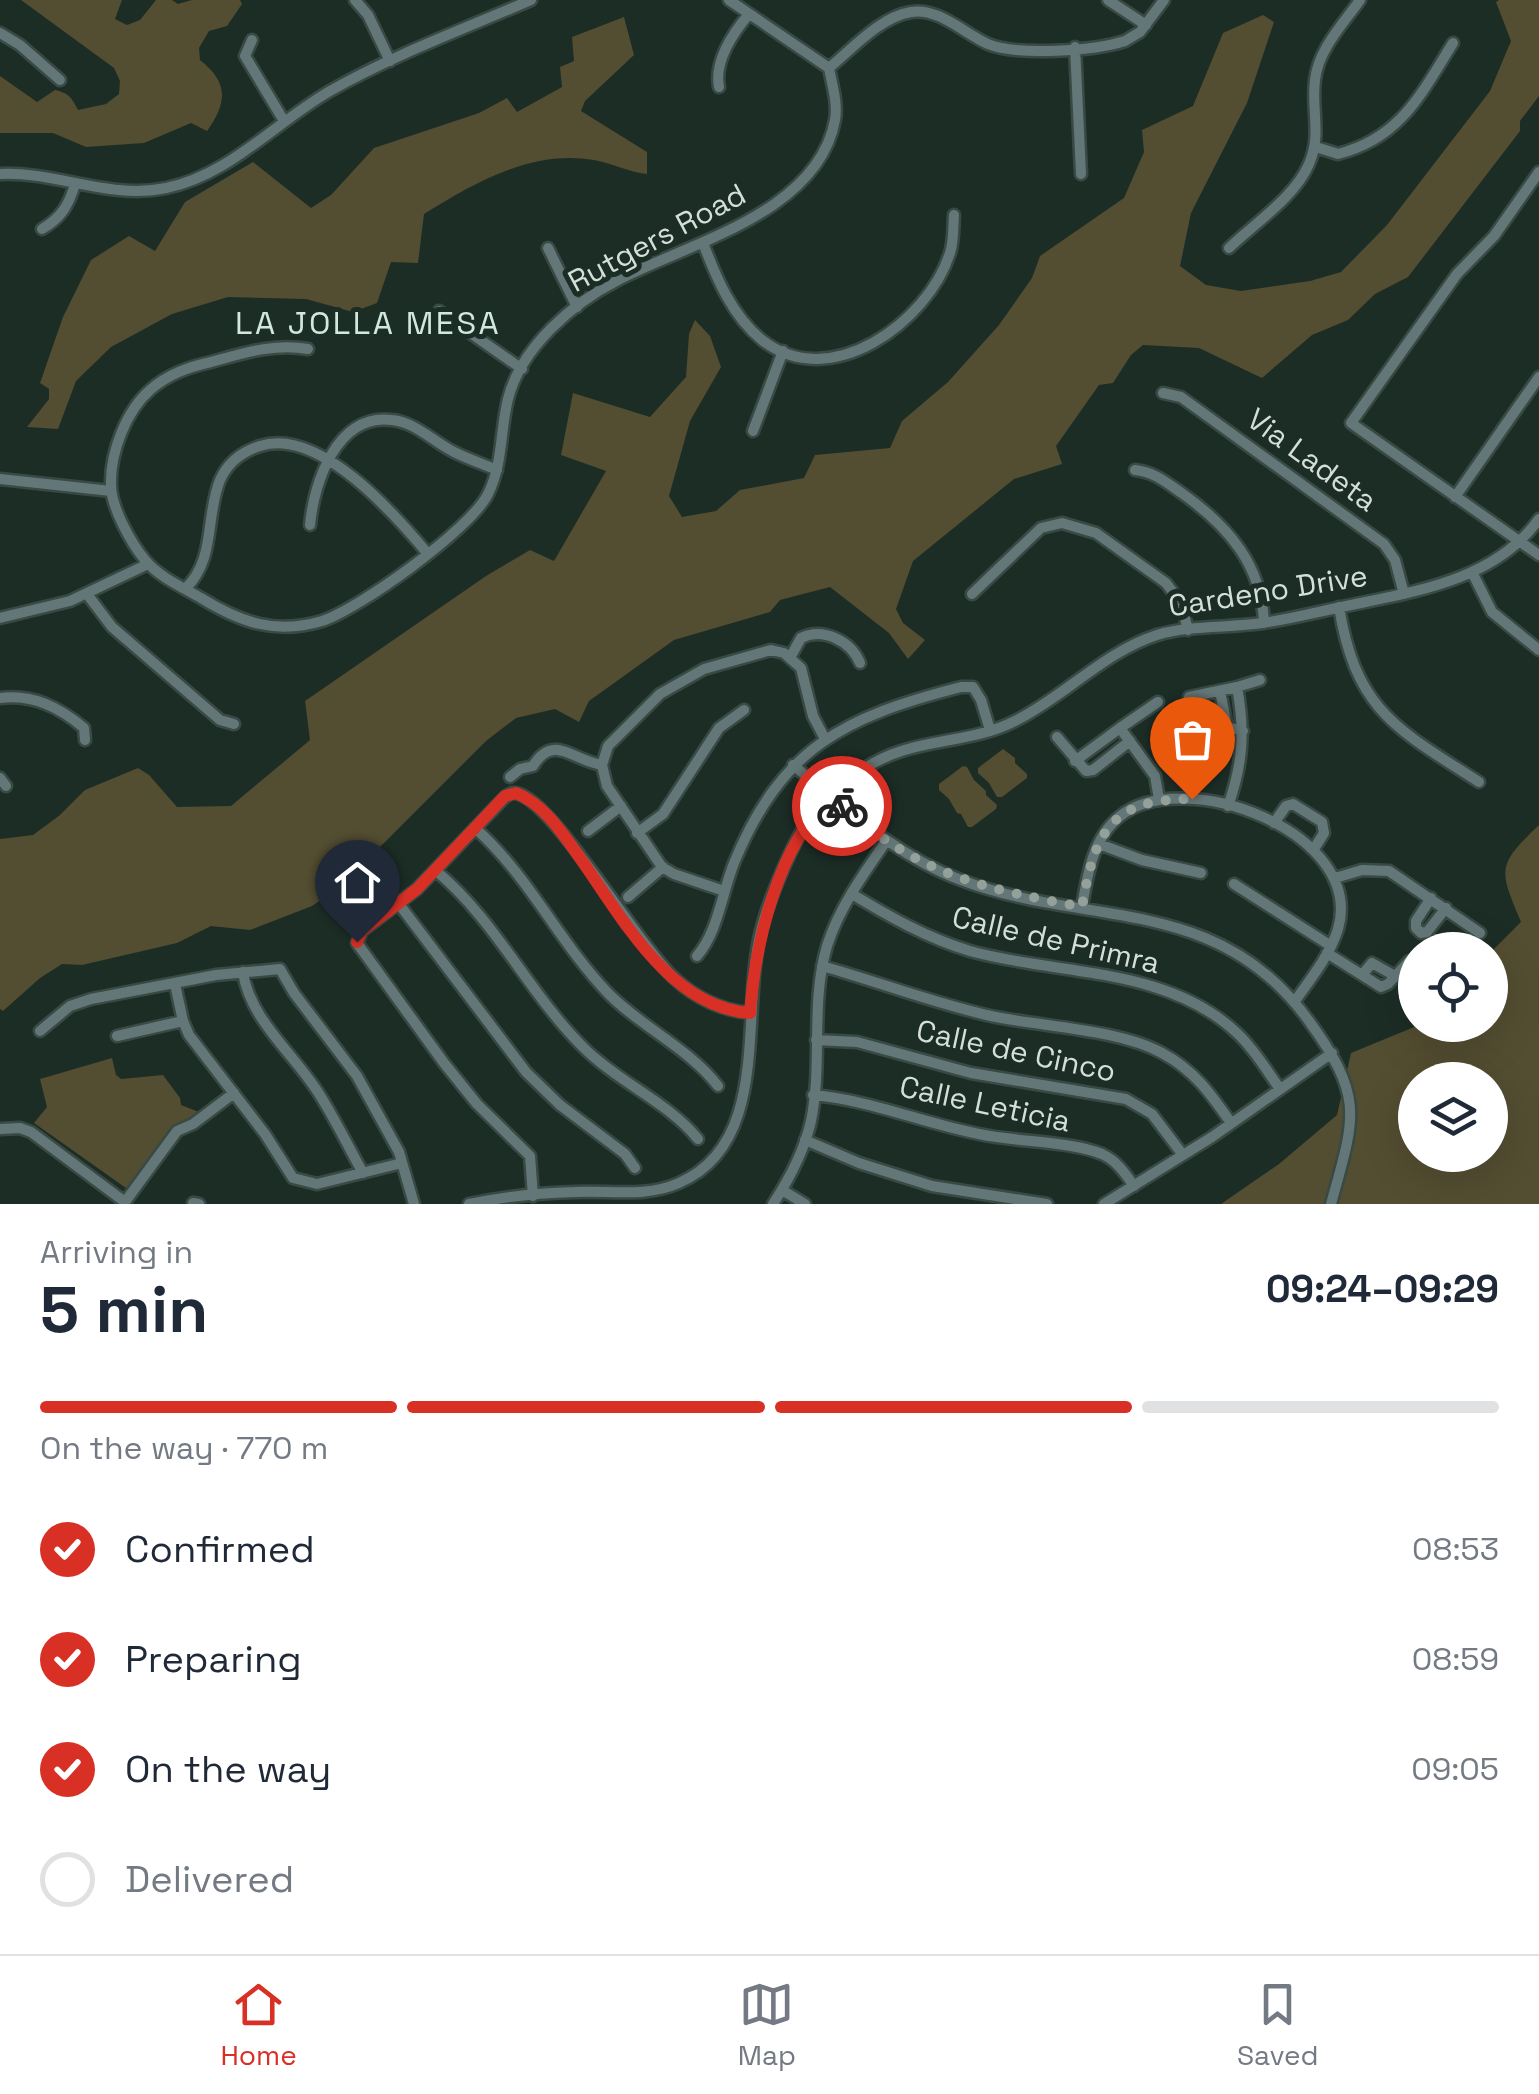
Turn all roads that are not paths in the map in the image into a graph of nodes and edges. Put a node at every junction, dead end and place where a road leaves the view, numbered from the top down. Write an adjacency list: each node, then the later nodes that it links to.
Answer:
1 (355, 0): 13 (street)
2 (532, 0): 13 (street)
3 (728, 0): 7 (street)
4 (1108, 0): 8 (street)
5 (1164, 0): 8 (street)
6 (1360, 0): 18 (street)
7 (749, 14): 14 (street); 16 (street)
8 (1146, 25): 12 (street)
9 (0, 33): 15 (street)
10 (252, 40): 17 (street)
11 (1454, 43): 18 (street)
12 (1075, 48): 14 (street); 21 (street)
13 (390, 62): 17 (street)
14 (829, 68): 25 (street, Rutgers Road)
15 (60, 80)
16 (718, 87)
17 (284, 121): 22 (street)
18 (1316, 147): 27 (street)
19 (1539, 172): 41 (street)
20 (0, 174): 22 (street)
21 (1081, 174)
22 (75, 184): 24 (street)
23 (954, 215): 31 (street)
24 (42, 229)
25 (704, 243): 28 (street, Rutgers Road); 31 (street)
26 (548, 248): 28 (street)
27 (1230, 248)
28 (577, 307): 32 (street, Rutgers Road)
29 (438, 311): 32 (street)
30 (308, 348): 40 (street)
31 (782, 352): 35 (street)
32 (522, 369): 37 (street, Rutgers Road)
33 (1539, 377): 41 (street)
34 (1163, 393): 52 (street, Via Ladeta)
35 (753, 431)
36 (328, 461): 37 (street); 43 (street); 45 (street); 49 (street)
37 (497, 470): 45 (street, Rutgers Road)
38 (1135, 470): 55 (street)
39 (0, 479): 40 (street)
40 (111, 491): 47 (street)
41 (1455, 497): 44 (street)
42 (1539, 520): 44 (street, Cardeno Drive)
43 (310, 525)
44 (1519, 541): 46 (street); 48 (street, Cardeno Drive)
45 (428, 554): 49 (street, Rutgers Road)
46 (1539, 554)
47 (148, 564): 49 (street, Rutgers Road); 50 (street)
48 (1472, 572): 52 (street, Cardeno Drive); 57 (street)
49 (185, 588)
50 (87, 594): 54 (street); 67 (street)
51 (972, 594): 56 (street)
52 (1404, 594): 53 (street, Cardeno Drive)
53 (1339, 607): 55 (street, Cardeno Drive); 79 (street)
54 (0, 618)
55 (1264, 622): 56 (street, Cardeno Drive)
56 (1188, 630): 69 (street, Cardeno Drive)
57 (1539, 650)
58 (792, 656): 59 (street); 72 (street); 77 (street)
59 (860, 662)
60 (1260, 680): 61 (street)
61 (1236, 687): 62 (street); 70 (street)
62 (1220, 690): 64 (street); 70 (street)
63 (0, 698): 73 (street)
64 (1189, 698)
65 (1158, 702): 68 (street)
66 (744, 710): 87 (street)
67 (234, 724)
68 (1120, 728): 74 (street); 75 (street)
69 (990, 730): 72 (street); 80 (street, Cardeno Drive)
70 (1243, 731): 83 (street)
71 (1056, 736): 75 (street)
72 (824, 739): 76 (street)
73 (85, 740)
74 (1130, 741): 75 (street); 81 (street)
75 (1075, 761)
76 (793, 764): 80 (street); 96 (street)
77 (602, 765): 78 (street); 82 (street)
78 (510, 777)
79 (1478, 782)
80 (832, 796): 88 (street); 113 (street, Cardeno Drive)
81 (1160, 799): 83 (street); 89 (street)
82 (621, 806): 86 (street); 87 (street)
83 (1228, 806): 84 (street)
84 (1274, 823): 90 (street); 90 (street)
85 (476, 828): 92 (street); 113 (street); 119 (street)
86 (588, 831)
87 (637, 833): 91 (street)
88 (887, 840): 97 (street); 101 (street)
89 (1099, 844): 93 (street); 101 (street)
90 (1314, 849): 94 (street)
91 (663, 867): 96 (street); 98 (street)
92 (435, 870): 100 (street); 125 (street)
93 (1201, 873)
94 (1335, 878): 99 (street); 104 (street)
95 (1234, 884): 104 (street)
96 (724, 890): 105 (street)
97 (852, 894): 106 (street); 120 (street, Calle de Primra)
98 (628, 897)
99 (1431, 898): 102 (street); 102 (street)
100 (399, 904): 129 (street); 133 (street)
101 (1082, 907): 112 (street)
102 (1446, 908): 103 (street)
103 (1479, 932)
104 (1329, 949): 109 (street); 112 (street)
105 (697, 956)
106 (822, 966): 117 (street); 123 (street)
107 (243, 972): 111 (street); 128 (street); 130 (street)
108 (1398, 974): 110 (street)
109 (1362, 975): 110 (street); 110 (street)
110 (1396, 976)
111 (174, 984): 114 (street); 115 (street)
112 (1295, 1001): 118 (street)
113 (750, 1013): 134 (street, Cardeno Drive)
114 (183, 1022): 116 (street); 121 (street)
115 (40, 1031)
116 (117, 1036)
117 (816, 1040): 122 (street); 127 (street, Calle de Cinco)
118 (1332, 1053): 120 (street); 142 (street)
119 (718, 1086)
120 (1280, 1090): 123 (street)
121 (234, 1093): 130 (street); 135 (street)
122 (813, 1096): 126 (street); 131 (street, Calle Leticia)
123 (1232, 1122): 127 (street)
124 (0, 1129): 135 (street)
125 (698, 1140)
126 (806, 1140): 132 (street); 140 (street)
127 (1183, 1155): 131 (street)
128 (402, 1162): 130 (street); 136 (street)
129 (635, 1168)
130 (363, 1173)
131 (1134, 1186): 141 (street)
132 (782, 1190): 138 (street); 139 (street)
133 (533, 1196): 134 (street, Cardeno Drive); 137 (street, Cardeno Drive)
134 (596, 1198)
135 (125, 1202)
136 (414, 1204)
137 (469, 1204)
138 (773, 1204)
139 (805, 1204)
140 (1047, 1204)
141 (1104, 1204)
142 (1331, 1204)

